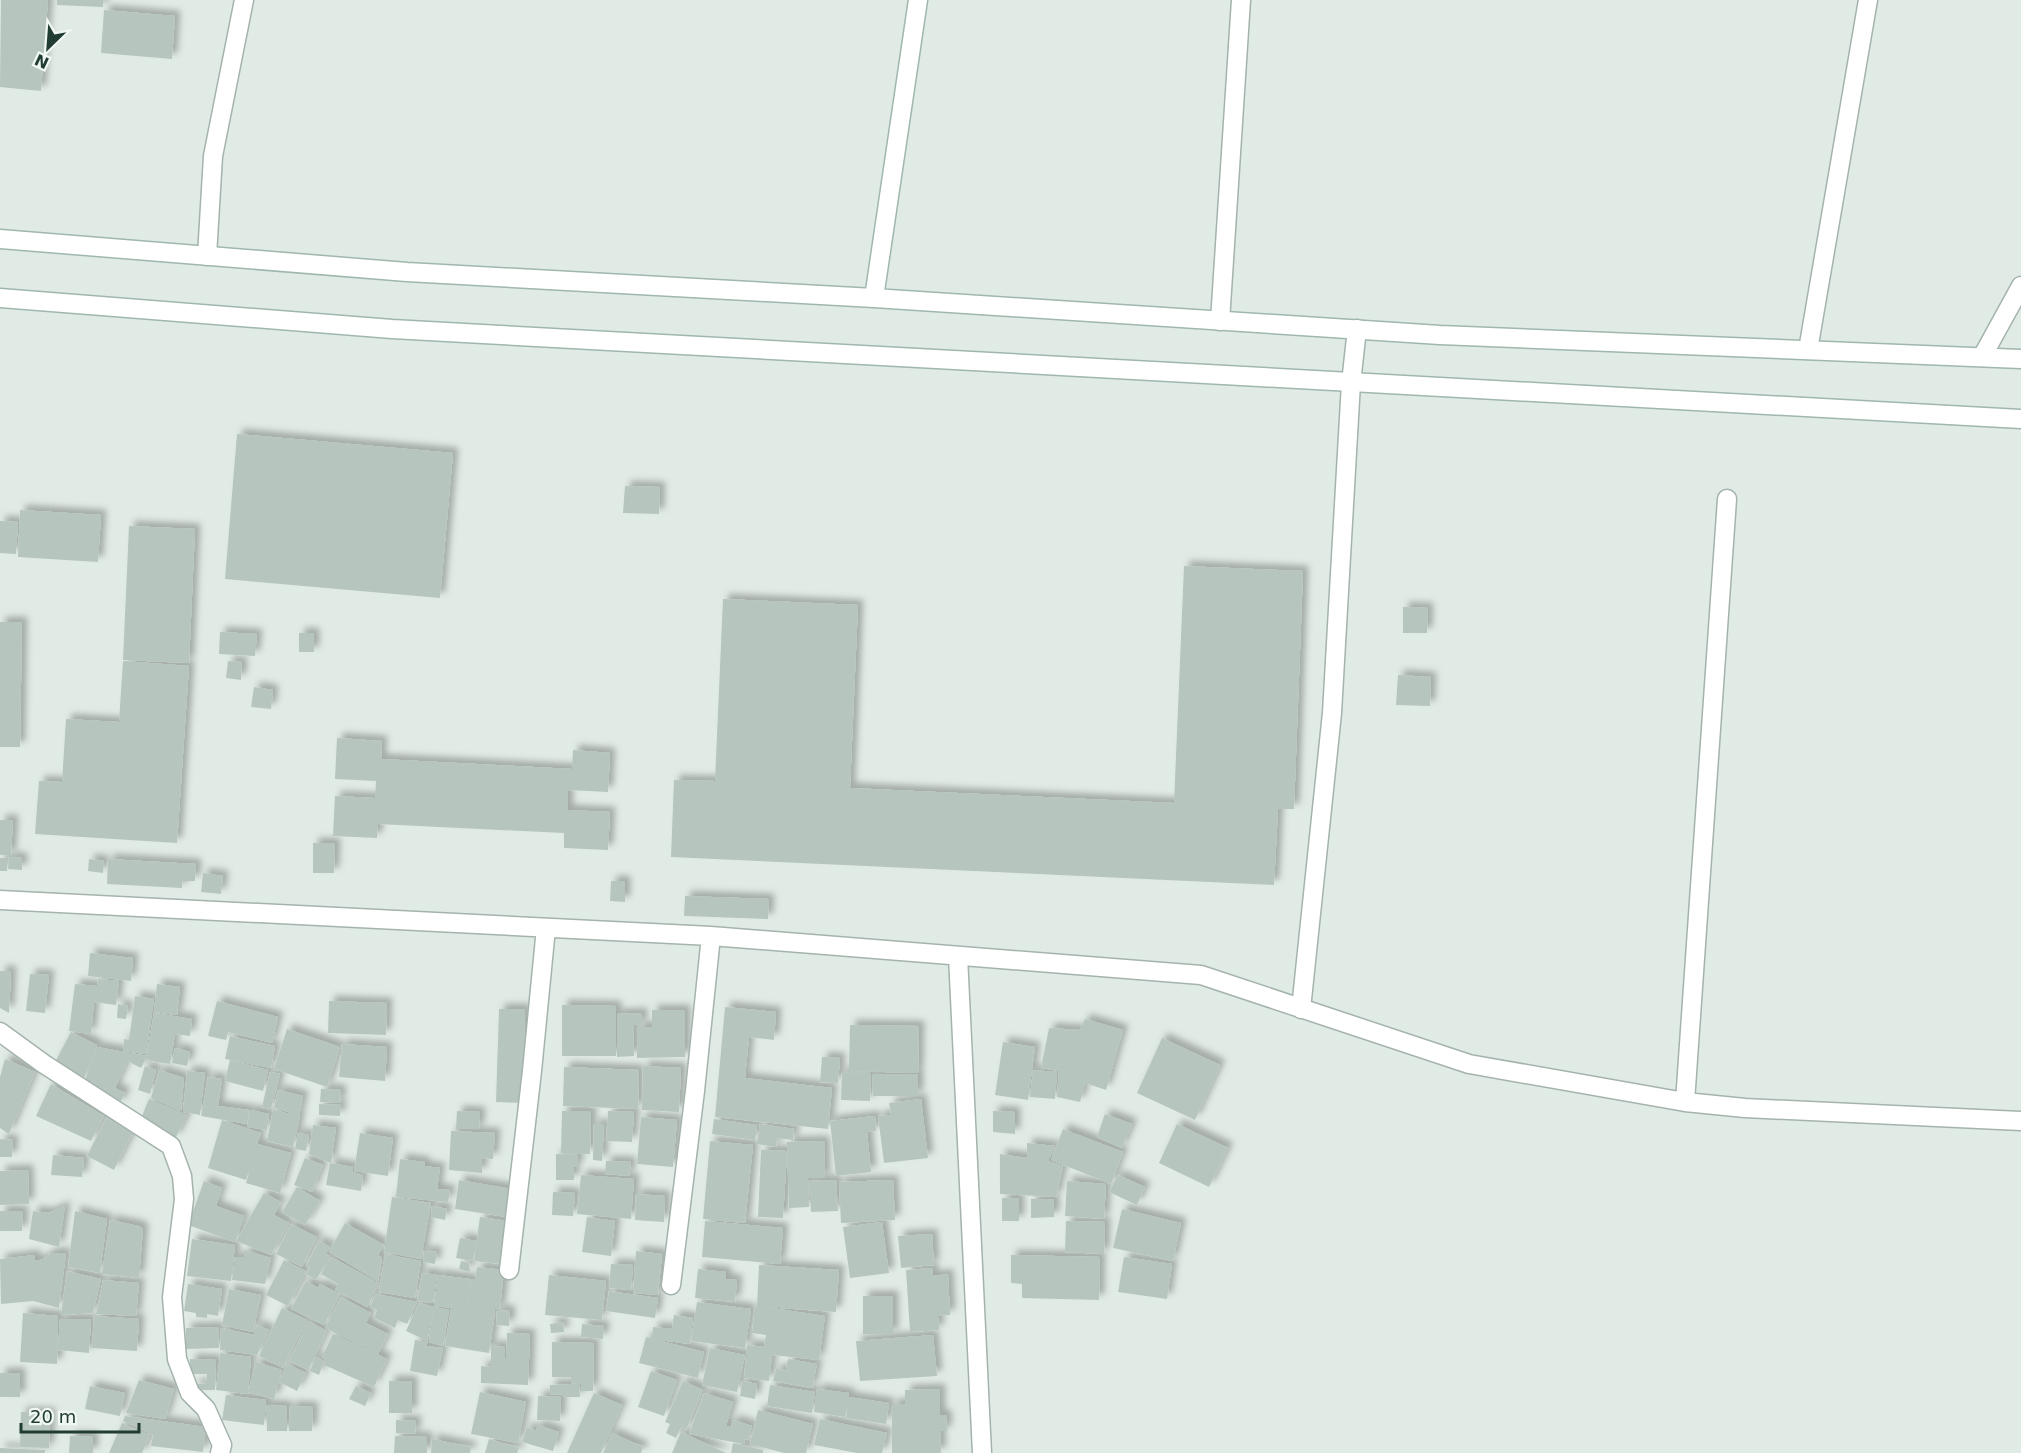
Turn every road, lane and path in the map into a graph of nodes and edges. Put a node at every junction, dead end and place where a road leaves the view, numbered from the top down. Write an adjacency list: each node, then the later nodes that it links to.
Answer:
1 (244, 0): 6 (street)
2 (918, 0): 9 (street)
3 (1241, 0): 10 (street)
4 (1868, 0): 12 (street)
5 (0, 239): 6 (street)
6 (207, 256): 9 (street)
7 (2021, 286): 13 (street)
8 (0, 298): 15 (street)
9 (874, 298): 10 (street)
10 (1220, 321): 11 (street)
11 (1358, 329): 12 (street); 15 (street)
12 (1808, 350): 13 (street)
13 (1982, 357): 14 (street)
14 (2021, 359)
15 (1351, 383): 16 (street); 22 (street)
16 (2021, 419)
17 (1727, 499): 24 (street)
18 (0, 900): 19 (street)
19 (546, 928): 20 (street); 26 (street)
20 (711, 936): 21 (street); 27 (street)
21 (958, 956): 22 (street); 29 (street)
22 (1301, 1009): 24 (street)
23 (0, 1032): 28 (street)
24 (1685, 1102): 25 (street)
25 (2021, 1121)
26 (509, 1270)
27 (671, 1285)
28 (220, 1453)
29 (982, 1453)

